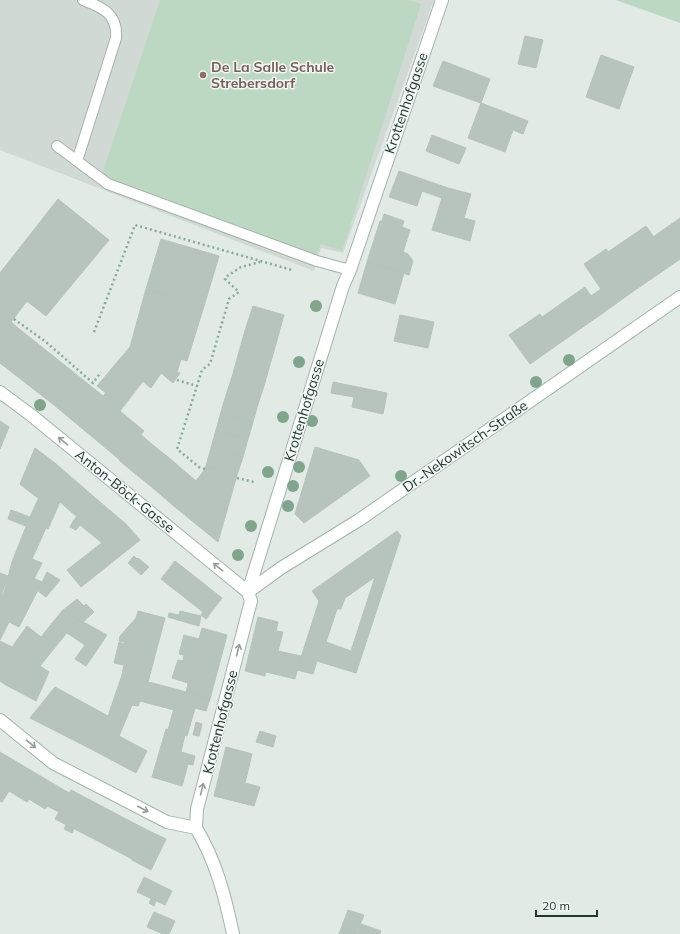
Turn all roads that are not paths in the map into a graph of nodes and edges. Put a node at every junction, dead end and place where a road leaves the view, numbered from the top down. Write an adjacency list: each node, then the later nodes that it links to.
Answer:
1 (83, 0): 4 (lane)
2 (442, 0): 5 (main road, Krottenhofgasse)
3 (57, 146): 4 (lane)
4 (77, 161): 5 (lane)
5 (350, 270): 8 (main road, Krottenhofgasse)
6 (680, 297): 8 (main road, Dr.-Nekowitsch-Straße)
7 (0, 392): 8 (main road, Anton-Böck-Gasse, one-way to 7)
8 (248, 592): 10 (main road, Krottenhofgasse, one-way to 8)
9 (0, 720): 10 (main road, one-way to 10)
10 (196, 828): 11 (main road)
11 (233, 934)

